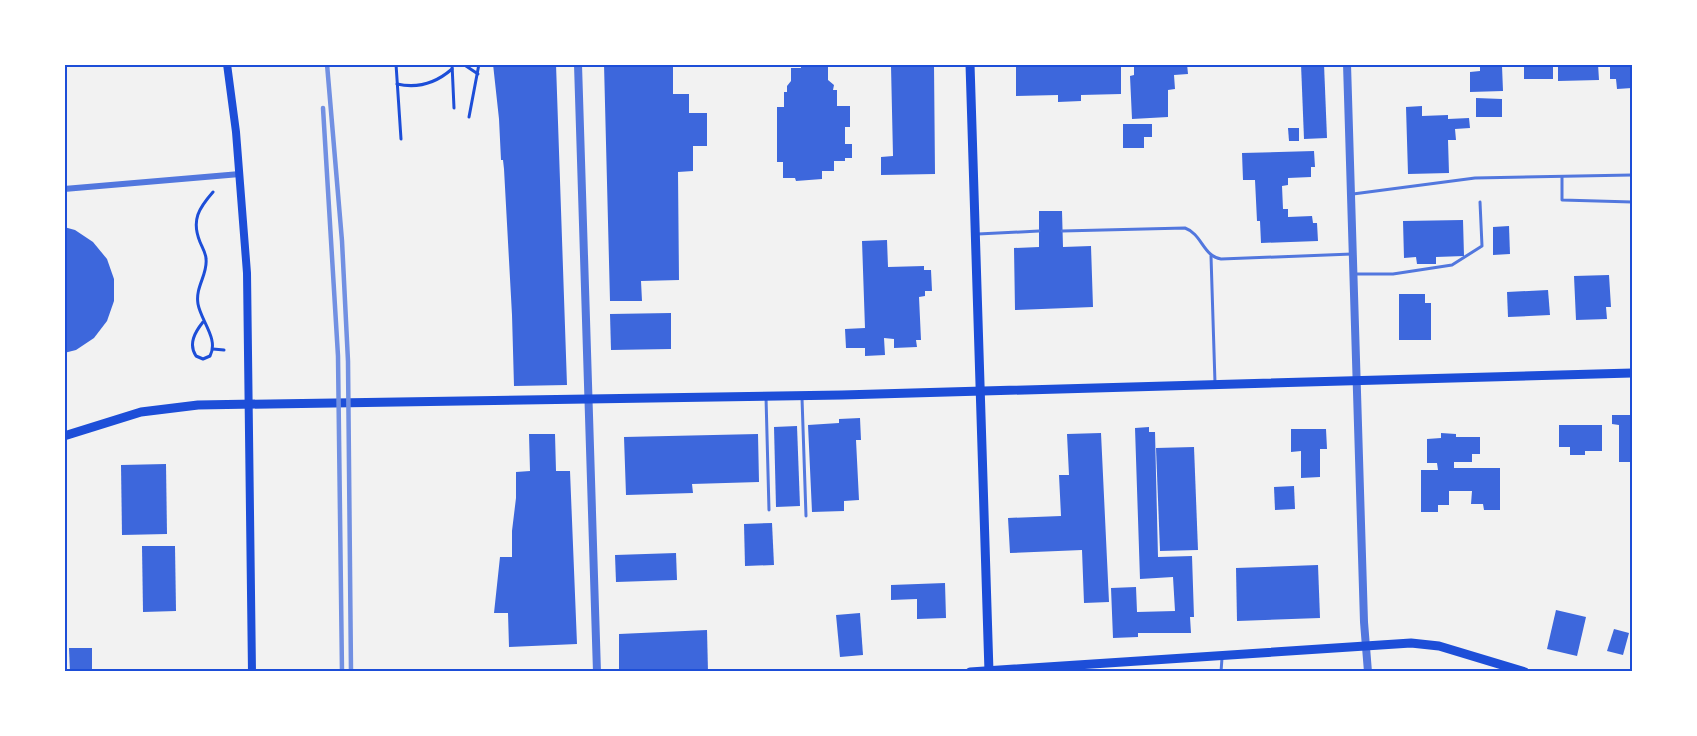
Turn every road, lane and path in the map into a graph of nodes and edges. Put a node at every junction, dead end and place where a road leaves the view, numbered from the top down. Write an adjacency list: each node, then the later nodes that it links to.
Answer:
1 (226, 64): 14 (main road)
2 (396, 64): 10 (path)
3 (463, 64): 9 (path)
4 (479, 64): 9 (path)
5 (579, 64): 37 (street)
6 (970, 64): 24 (main road)
7 (1347, 64): 19 (street)
8 (452, 67): 10 (path); 11 (path)
9 (478, 74): 12 (path)
10 (397, 84): 13 (path)
11 (454, 108)
12 (469, 117)
13 (401, 139)
14 (240, 174): 17 (street); 38 (main road)
15 (1632, 175): 16 (lane)
16 (1562, 177): 19 (lane); 21 (lane)
17 (64, 189)
18 (213, 192): 28 (path)
19 (1352, 194): 25 (street)
20 (1480, 202): 27 (lane)
21 (1632, 202)
22 (1039, 231): 24 (lane)
23 (1062, 231): 26 (lane)
24 (975, 234): 34 (main road)
25 (1354, 254): 26 (lane); 27 (street)
26 (1211, 256): 33 (lane)
27 (1354, 274): 32 (street)
28 (203, 322): 29 (path); 29 (path)
29 (213, 349): 30 (path)
30 (224, 350)
31 (1632, 374): 32 (main road)
32 (1358, 381): 33 (main road); 42 (street)
33 (1215, 385): 34 (main road)
34 (979, 392): 36 (main road); 44 (main road)
35 (766, 395): 36 (main road); 37 (main road); 40 (lane)
36 (802, 395): 41 (lane)
37 (588, 399): 38 (main road); 46 (street)
38 (249, 405): 39 (main road); 45 (main road)
39 (64, 435)
40 (769, 510)
41 (806, 516)
42 (1366, 646): 43 (main road); 49 (street); 50 (main road)
43 (1223, 656): 44 (main road); 48 (lane)
44 (989, 671): 47 (main road)
45 (252, 672)
46 (597, 672)
47 (970, 672)
48 (1221, 672)
49 (1368, 672)
50 (1525, 672)

